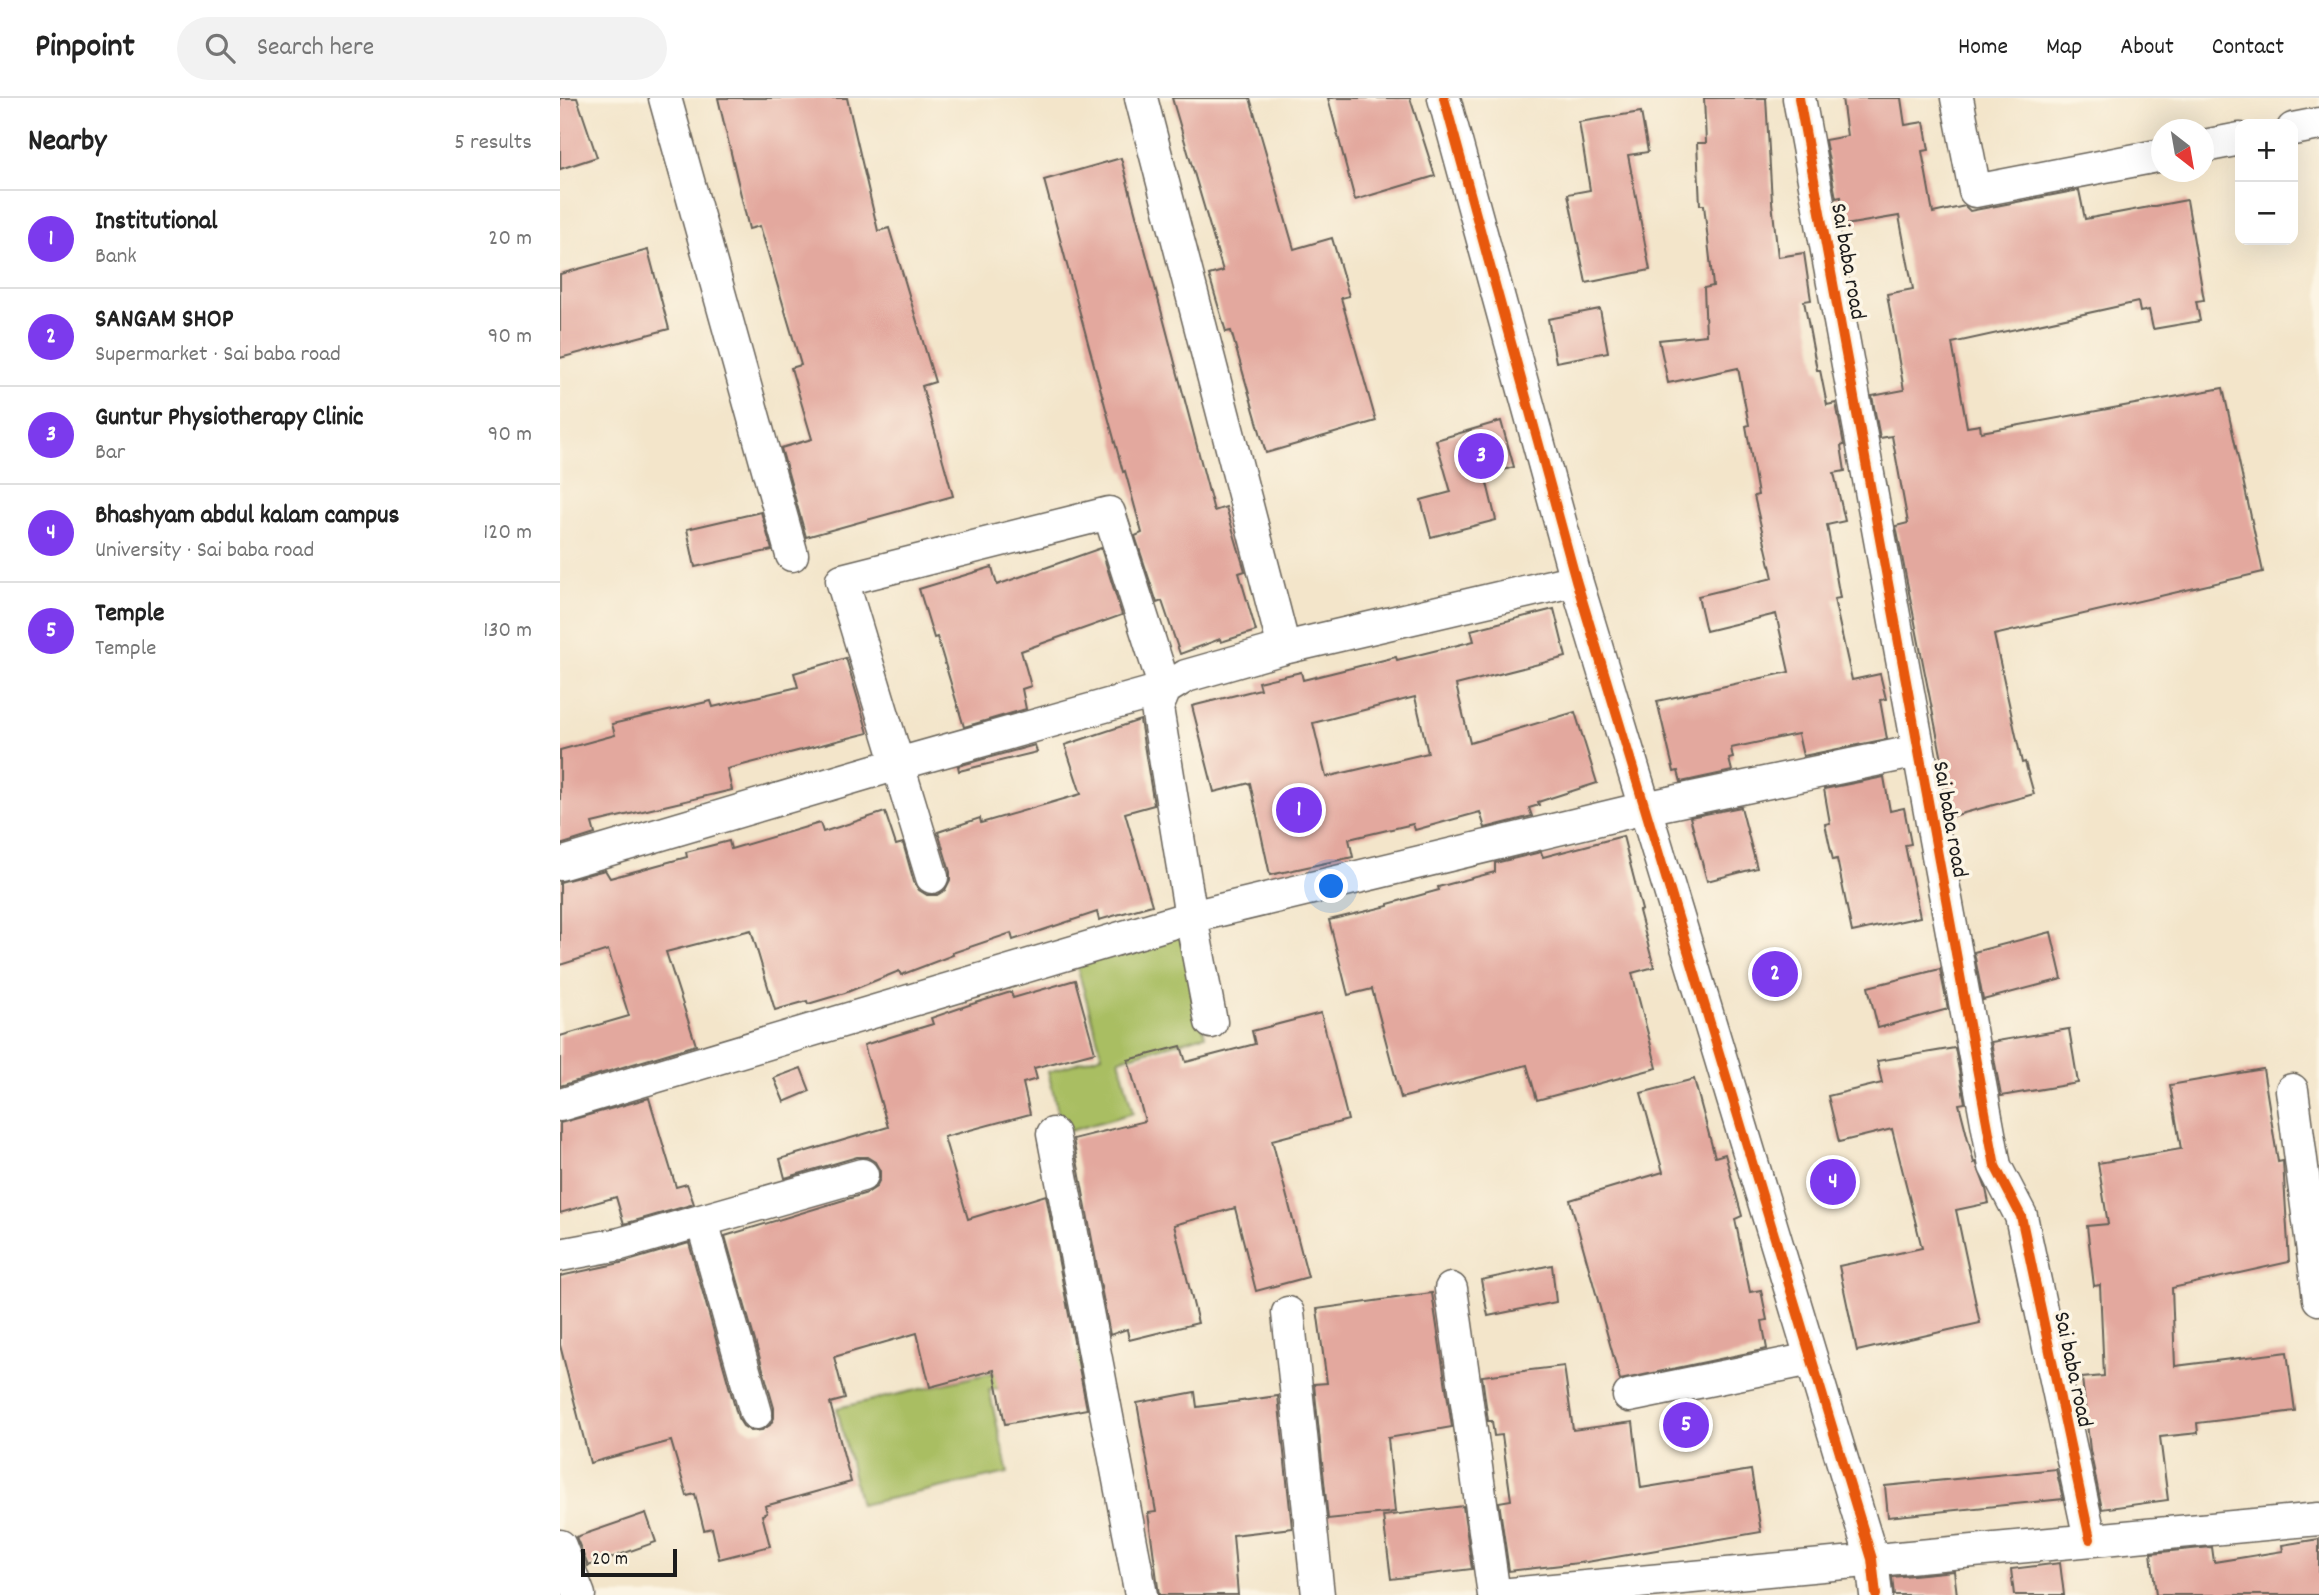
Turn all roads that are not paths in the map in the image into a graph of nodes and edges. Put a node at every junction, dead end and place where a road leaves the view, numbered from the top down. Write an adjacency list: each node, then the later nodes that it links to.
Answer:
1 (665, 98): 11 (street)
2 (1141, 98): 13 (street)
3 (1444, 98): 12 (street)
4 (1799, 98): 15 (street, Sai baba road)
5 (1957, 98): 10 (street)
6 (2319, 124): 7 (street)
7 (2298, 128)
8 (2235, 140): 9 (street)
9 (2214, 144)
10 (2151, 157)
11 (792, 555)
12 (1576, 580): 13 (street); 17 (street)
13 (1284, 648): 14 (street)
14 (1165, 690): 16 (street); 16 (street); 20 (street)
15 (1919, 751): 17 (street); 35 (street, Sai baba road)
16 (898, 764): 18 (street); 19 (street)
17 (1645, 808): 20 (street); 31 (street)
18 (560, 864)
19 (932, 877)
20 (1191, 917): 21 (street); 23 (street)
21 (1211, 1022)
22 (2292, 1090): 29 (street)
23 (560, 1105)
24 (1054, 1134): 39 (street)
25 (862, 1175): 26 (street)
26 (702, 1221): 27 (street); 33 (street)
27 (560, 1255)
28 (1451, 1289): 41 (street)
29 (2319, 1299)
30 (1288, 1313): 40 (street)
31 (1811, 1359): 32 (street); 37 (street)
32 (1629, 1395)
33 (756, 1413)
34 (2319, 1519): 35 (street)
35 (2090, 1539): 37 (street)
36 (560, 1546): 38 (street)
37 (1872, 1559): 41 (street); 42 (street)
38 (579, 1595)
39 (1141, 1595)
40 (1318, 1595)
41 (1497, 1595)
42 (1876, 1595)

